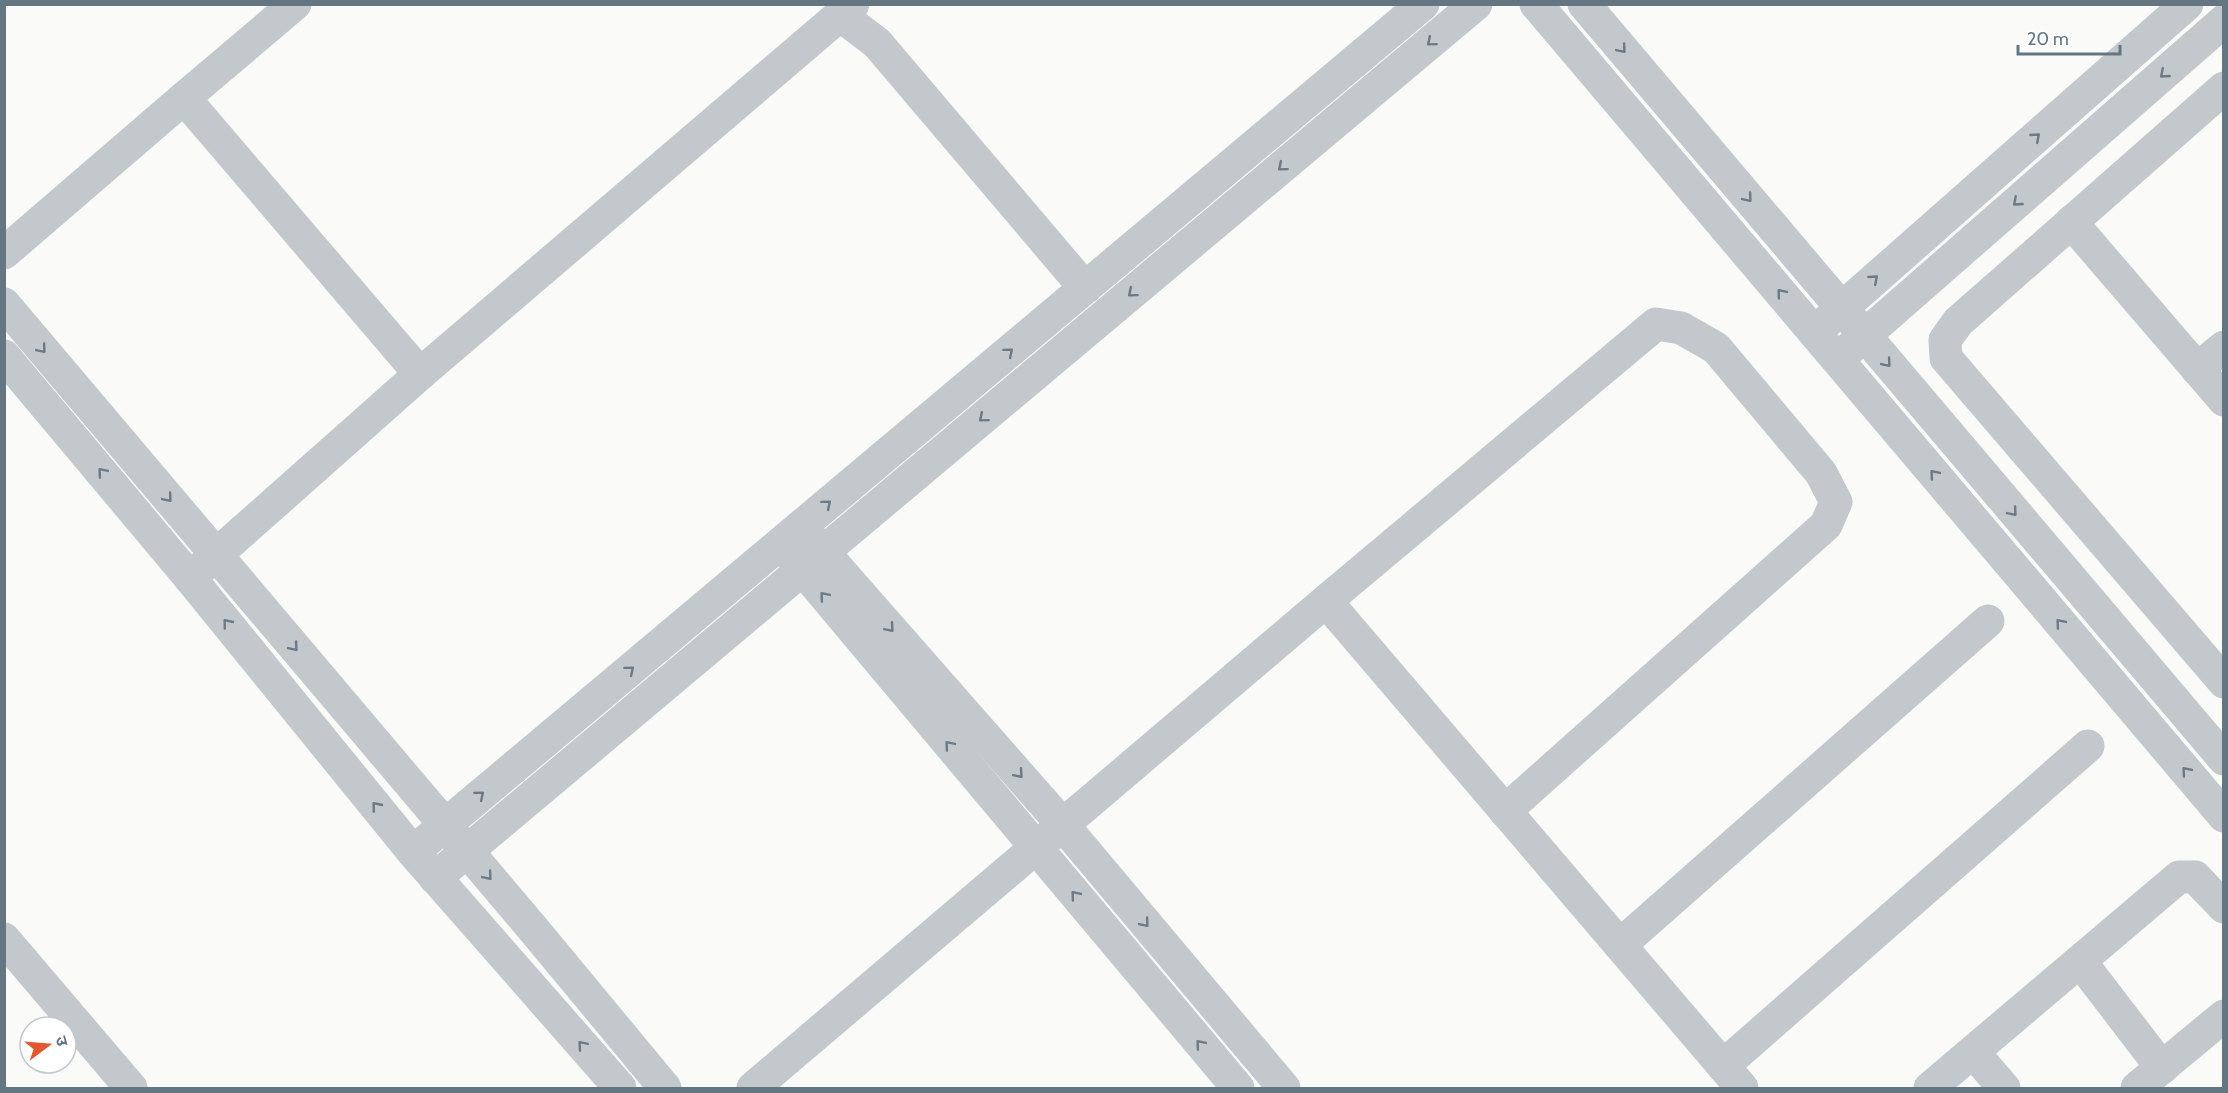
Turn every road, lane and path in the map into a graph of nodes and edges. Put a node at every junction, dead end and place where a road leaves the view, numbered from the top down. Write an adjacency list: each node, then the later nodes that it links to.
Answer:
1 (295, 4): 10 (street)
2 (1423, 4): 13 (street)
3 (1476, 4): 26 (street, one-way to 26)
4 (1536, 4): 16 (street, one-way to 4)
5 (1584, 4): 15 (street, one-way to 15)
6 (2187, 4): 15 (street, one-way to 6)
7 (846, 10): 13 (street); 22 (street)
8 (2223, 21): 17 (street, one-way to 17)
9 (2223, 88): 11 (street)
10 (184, 98): 12 (street); 22 (street)
11 (2071, 222): 21 (street); 30 (street)
12 (4, 253)
13 (1085, 288): 24 (street, one-way to 13)
14 (4, 304): 25 (street, one-way to 25)
15 (1841, 308): 16 (street); 17 (street)
16 (1814, 332): 20 (street)
17 (1864, 335): 20 (street); 32 (street, one-way to 32)
18 (2223, 347): 21 (street)
19 (4, 356): 27 (street, one-way to 19)
20 (1837, 359): 34 (street, one-way to 20)
21 (2197, 369): 23 (street)
22 (420, 374): 25 (street)
23 (2223, 400)
24 (791, 535): 26 (street); 35 (street, one-way to 24)
25 (216, 555): 27 (street); 35 (street, one-way to 35)
26 (813, 561): 36 (street, one-way to 36); 37 (street, one-way to 26); 38 (street)
27 (190, 578): 39 (street, one-way to 27)
28 (1326, 601): 33 (street); 33 (street); 36 (street)
29 (1988, 621): 43 (street)
30 (2223, 682)
31 (2088, 746): 49 (street)
32 (2223, 759)
33 (1505, 811): 43 (street)
34 (2223, 816)
35 (445, 825): 38 (street); 39 (street)
36 (1063, 825): 37 (street); 47 (street, one-way to 47)
37 (1036, 849): 50 (street, one-way to 37); 54 (street)
38 (467, 851): 40 (street); 53 (street, one-way to 53)
39 (413, 852): 40 (street)
40 (435, 878): 52 (street, one-way to 40)
41 (2223, 907): 44 (street)
42 (4, 939): 51 (street)
43 (1620, 945): 49 (street)
44 (2080, 961): 46 (street); 48 (street)
45 (2223, 1016): 48 (street)
46 (1973, 1052): 56 (street); 57 (street)
47 (1259, 1059): 50 (street); 55 (street)
48 (2162, 1068): 58 (street)
49 (1732, 1077)
50 (1230, 1086)
51 (129, 1088)
52 (620, 1089)
53 (665, 1089)
54 (753, 1089)
55 (1284, 1089)
56 (1930, 1089)
57 (2004, 1089)
58 (2137, 1089)

